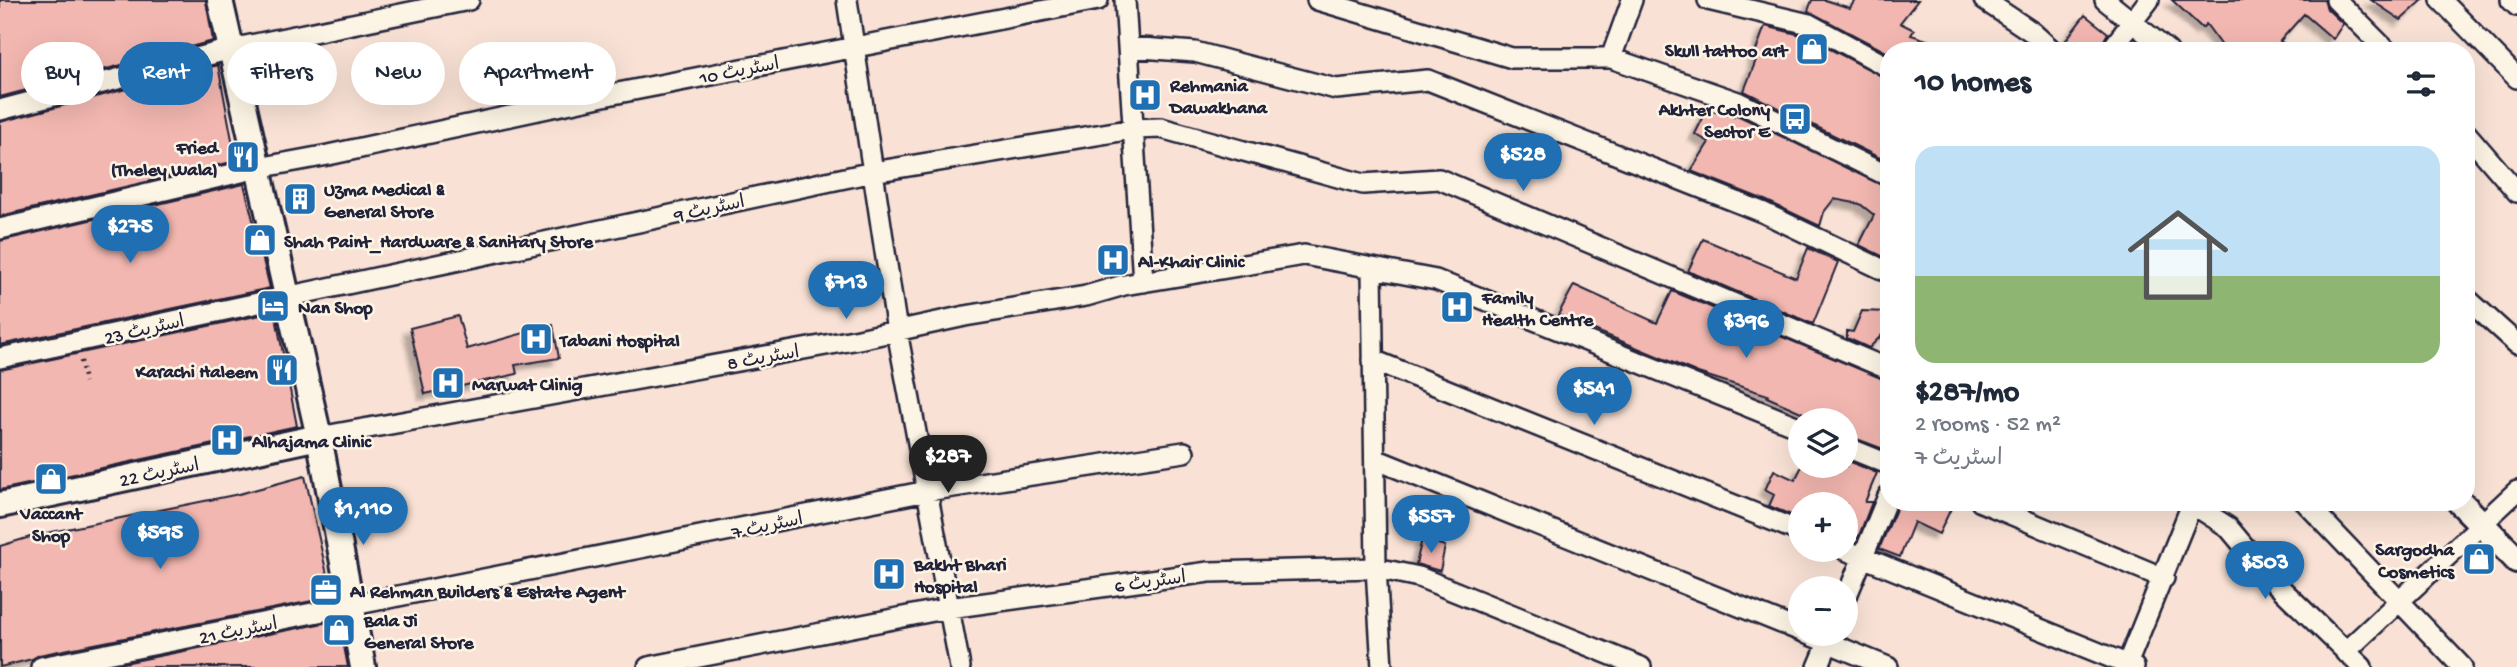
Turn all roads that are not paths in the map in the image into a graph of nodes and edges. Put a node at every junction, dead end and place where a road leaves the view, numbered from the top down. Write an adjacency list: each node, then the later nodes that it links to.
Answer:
1 (220, 0): 17 (street)
2 (469, 0): 18 (street)
3 (847, 0): 23 (street)
4 (1098, 0): 23 (street, اسٹریٹ 10)
5 (1125, 0): 24 (street)
6 (1317, 0): 26 (street)
7 (1632, 0): 26 (street)
8 (1707, 0): 27 (street)
9 (1984, 0): 19 (street)
10 (2105, 0): 16 (street)
11 (2148, 0): 16 (street)
12 (2336, 0): 22 (street)
13 (2441, 0): 28 (street)
14 (2511, 0): 15 (street)
15 (2517, 6)
16 (2131, 21): 20 (street); 21 (street)
17 (229, 42)
18 (265, 42)
19 (2043, 42)
20 (2116, 42)
21 (2157, 42)
22 (2378, 42)
23 (854, 47): 33 (street, اسٹریٹ 10); 34 (street)
24 (1128, 47): 31 (street); 39 (street)
25 (227, 50): 30 (street)
26 (1611, 58): 35 (street)
27 (1880, 63)
28 (2517, 78)
29 (244, 105): 33 (street)
30 (0, 110)
31 (1133, 130): 34 (street, اسٹریٹ 9); 40 (street); 47 (street, اسٹریٹ 9)
32 (2475, 143): 36 (street)
33 (258, 167): 37 (street, اسٹریٹ 10); 41 (street)
34 (873, 172): 41 (street, اسٹریٹ 9); 43 (street)
35 (1880, 172)
36 (2517, 192)
37 (0, 229)
38 (1372, 268): 40 (street, اسٹریٹ 8); 46 (street); 48 (street, اسٹریٹ 8)
39 (1880, 268)
40 (1143, 282): 43 (street, اسٹریٹ 8)
41 (287, 295): 45 (street, اسٹریٹ 23); 49 (street)
42 (2475, 306): 44 (street)
43 (897, 331): 49 (street, اسٹریٹ 8); 54 (street)
44 (2517, 344)
45 (0, 359)
46 (1373, 360): 52 (street); 64 (street)
47 (1880, 366)
48 (1788, 423)
49 (319, 437): 56 (street, اسٹریٹ 22); 71 (street)
50 (1184, 452): 54 (street, اسٹریٹ 7)
51 (1858, 452): 53 (street)
52 (1375, 459): 68 (street); 73 (street)
53 (1880, 461)
54 (927, 491): 71 (street, اسٹریٹ 7); 72 (street)
55 (2517, 491): 63 (street)
56 (0, 505)
57 (1880, 509): 65 (street)
58 (2003, 511): 69 (street)
59 (2188, 511): 69 (street)
60 (2203, 511): 76 (street)
61 (2314, 511): 70 (street)
62 (2469, 511): 63 (street)
63 (2482, 525): 67 (street); 70 (street)
64 (1788, 527)
65 (1858, 546)
66 (1858, 555): 77 (street)
67 (2517, 560)
68 (1376, 568): 72 (street, اسٹریٹ 6); 82 (street); 83 (street, اسٹریٹ 6)
69 (2164, 578): 77 (street)
70 (2400, 601): 76 (street); 87 (street)
71 (352, 607): 78 (street, اسٹریٹ 21); 79 (street)
72 (949, 608): 80 (street, اسٹریٹ 6); 81 (street)
73 (1788, 626)
74 (1827, 646): 84 (street)
75 (1846, 646): 85 (street)
76 (2345, 652): 86 (street)
77 (2129, 666)
78 (41, 667)
79 (363, 667)
80 (648, 667)
81 (960, 667)
82 (1383, 667)
83 (1641, 667)
84 (1818, 667)
85 (1888, 667)
86 (2362, 667)
87 (2462, 667)

